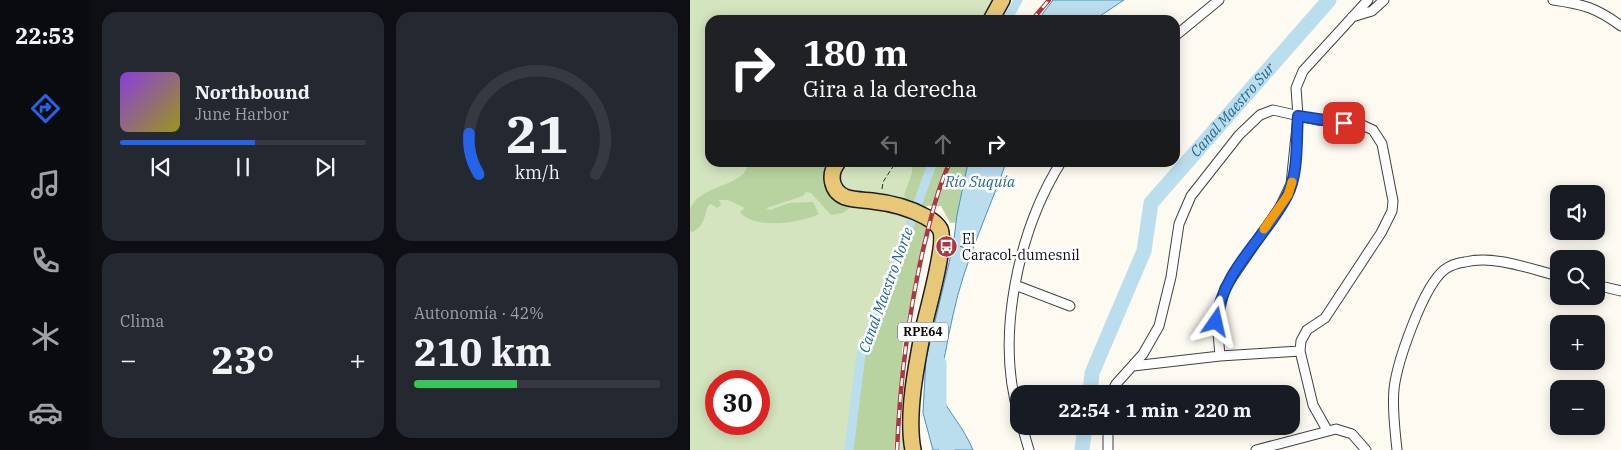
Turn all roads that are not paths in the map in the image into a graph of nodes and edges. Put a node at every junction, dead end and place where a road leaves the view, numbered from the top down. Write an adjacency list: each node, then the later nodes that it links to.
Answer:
1 (1002, 0): 6 (main road)
2 (1219, 0): 9 (street)
3 (1368, 0): 7 (street)
4 (1384, 0): 7 (street)
5 (1553, 0): 8 (street)
6 (994, 15)
7 (1352, 18): 10 (street)
8 (1621, 26)
9 (1180, 32)
10 (1298, 116): 18 (street); 19 (street); 20 (street)
11 (834, 167): 26 (main road, RPE64)
12 (1058, 167): 14 (street)
13 (1550, 274): 31 (street)
14 (1015, 285): 17 (street); 21 (street)
15 (1605, 287): 16 (street)
16 (1621, 291)
17 (1070, 306)
18 (1300, 351): 19 (street); 23 (street)
19 (1220, 356): 20 (street)
20 (1133, 366): 22 (street)
21 (1013, 385)
22 (1116, 385)
23 (1327, 430): 29 (street); 30 (street)
24 (1025, 435): 27 (street)
25 (1108, 435): 28 (street)
26 (913, 450)
27 (1029, 450)
28 (1108, 450)
29 (1256, 450)
30 (1366, 450)
31 (1396, 450)

